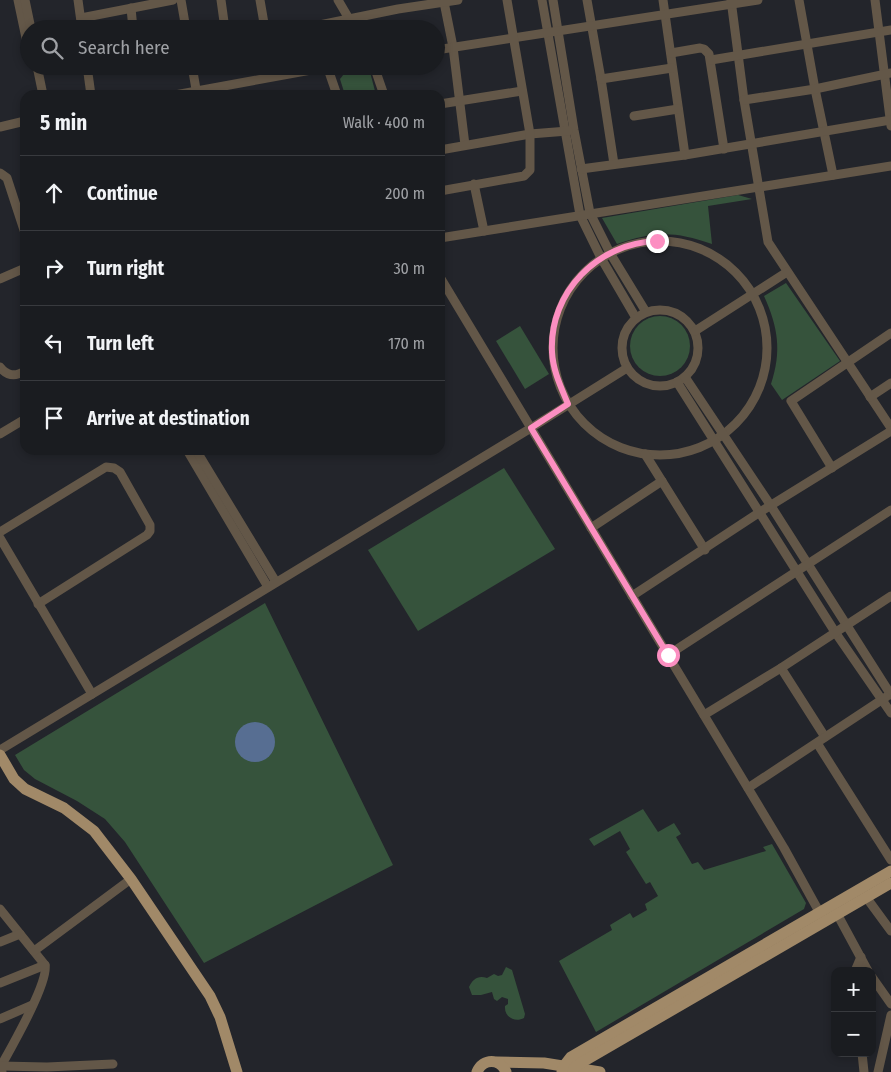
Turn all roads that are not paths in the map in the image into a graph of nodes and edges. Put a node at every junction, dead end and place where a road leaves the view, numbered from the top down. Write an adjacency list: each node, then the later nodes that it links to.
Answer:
1 (18, 0): 26 (street)
2 (25, 0): 27 (street)
3 (78, 0): 24 (street)
4 (173, 0): 22 (street)
5 (181, 0): 29 (street)
6 (221, 0): 30 (street)
7 (260, 0): 31 (street)
8 (338, 0): 25 (street)
9 (458, 0): 19 (street)
10 (506, 0): 38 (street)
11 (542, 0): 37 (street)
12 (553, 0): 35 (street)
13 (587, 0): 33 (street)
14 (664, 0): 23 (street)
15 (758, 0): 20 (street)
16 (799, 0): 39 (street)
17 (874, 0): 36 (street)
18 (430, 2): 19 (street); 21 (street)
19 (444, 2): 40 (street)
20 (732, 2): 23 (street); 43 (street)
21 (397, 4): 25 (street)
22 (131, 8): 24 (street); 28 (street)
23 (665, 14): 33 (street); 42 (street)
24 (81, 18)
25 (349, 18): 32 (street)
26 (22, 20)
27 (28, 20)
28 (132, 20)
29 (184, 20)
30 (224, 20)
31 (263, 20)
32 (340, 20)
33 (591, 26): 35 (street); 54 (street)
34 (891, 30): 36 (street)
35 (558, 32): 37 (street); 72 (street)
36 (879, 33): 39 (street); 46 (street)
37 (547, 34): 38 (street); 72 (street)
38 (513, 38): 40 (street); 63 (street)
39 (808, 43): 43 (street); 62 (street)
40 (453, 47): 41 (street); 64 (street)
41 (445, 48)
42 (671, 53): 44 (street); 45 (street)
43 (737, 56): 44 (street); 65 (street)
44 (711, 60): 78 (street)
45 (672, 68): 54 (street); 67 (street)
46 (888, 74): 62 (street); 70 (street)
47 (33, 75): 55 (street)
48 (39, 75): 56 (street)
49 (89, 75): 57 (street)
50 (194, 75): 58 (street)
51 (288, 75): 59 (street)
52 (331, 75): 60 (street)
53 (377, 75): 61 (street)
54 (601, 79): 80 (street)
55 (35, 90)
56 (42, 90)
57 (90, 90)
58 (196, 90)
59 (212, 90)
60 (336, 90)
61 (382, 90)
62 (815, 90): 65 (street); 73 (street)
63 (522, 92): 64 (street); 74 (street)
64 (460, 100): 66 (street); 75 (street)
65 (744, 100): 76 (street)
66 (445, 103)
67 (678, 109): 68 (street); 79 (street)
68 (634, 116)
69 (20, 122): 71 (street)
70 (890, 122): 73 (street)
71 (0, 125)
72 (569, 131): 74 (street); 82 (street); 89 (street)
73 (823, 132): 76 (street); 84 (street)
74 (530, 134): 75 (street); 85 (street)
75 (465, 145): 77 (street)
76 (751, 145): 78 (street); 86 (street)
77 (445, 149)
78 (724, 149): 79 (street)
79 (685, 156): 80 (street)
80 (614, 164): 82 (street)
81 (891, 166): 84 (street)
82 (581, 169): 88 (street)
83 (0, 173): 90 (street)
84 (833, 175): 86 (street)
85 (474, 184): 87 (street); 91 (street)
86 (759, 187): 88 (street); 96 (street)
87 (445, 190)
88 (590, 214): 89 (street); 93 (street)
89 (580, 215): 91 (street); 94 (street)
90 (20, 218)
91 (484, 231): 92 (street)
92 (445, 237)
93 (610, 252): 94 (street); 99 (street); 100 (street)
94 (600, 258): 101 (street); 111 (street)
95 (20, 270): 97 (street)
96 (787, 272): 99 (street); 104 (street)
97 (0, 279)
98 (445, 285): 113 (street)
99 (754, 293): 102 (street); 116 (street)
100 (646, 312): 101 (street); 102 (street)
101 (636, 318): 106 (street)
102 (695, 331): 108 (street)
103 (891, 333): 104 (street)
104 (847, 363): 110 (street); 121 (street)
105 (0, 366): 107 (street)
106 (627, 368): 108 (street); 111 (street)
107 (20, 374)
108 (681, 380): 116 (street); 117 (street)
109 (891, 382): 110 (street)
110 (870, 397): 114 (street)
111 (568, 404): 113 (street); 118 (street)
112 (20, 422): 115 (street)
113 (531, 428): 127 (street); 133 (street)
114 (891, 430): 121 (street)
115 (0, 434)
116 (724, 434): 117 (street); 123 (street)
117 (715, 440): 118 (street); 125 (street)
118 (645, 454): 122 (street)
119 (190, 455): 126 (street)
120 (199, 455): 126 (street)
121 (832, 468): 123 (street)
122 (662, 481): 127 (street); 130 (street)
123 (771, 506): 125 (street); 131 (street)
124 (891, 510): 131 (street)
125 (760, 512): 130 (street); 132 (street)
126 (229, 514): 133 (street)
127 (591, 528): 134 (street)
128 (0, 532): 136 (street)
129 (0, 538): 136 (street)
130 (705, 550): 134 (street)
131 (808, 564): 132 (street); 137 (street)
132 (798, 571): 138 (street); 139 (street)
133 (272, 584): 141 (street)
134 (632, 596): 139 (street)
135 (891, 596): 137 (street)
136 (38, 604): 141 (street)
137 (847, 624): 138 (street); 142 (street)
138 (835, 632): 140 (street); 142 (street)
139 (668, 655): 144 (street)
140 (781, 668): 144 (street); 145 (street)
141 (92, 694): 147 (street)
142 (889, 696): 143 (street); 145 (street)
143 (891, 713)
144 (704, 715): 149 (street)
145 (825, 736): 146 (street)
146 (816, 743): 149 (street); 150 (street)
147 (0, 750)
148 (0, 755): 152 (main road)
149 (748, 788): 157 (street)
150 (891, 860)
151 (891, 871): 156 (main road)
152 (131, 879): 161 (street); 181 (main road)
153 (891, 882): 154 (main road)
154 (866, 896): 156 (main road); 158 (street)
155 (0, 909): 159 (street)
156 (834, 909): 157 (main road); 162 (street)
157 (822, 917): 172 (main road); 178 (main road)
158 (891, 931)
159 (20, 934): 160 (street); 161 (street)
160 (0, 942)
161 (34, 951): 163 (street)
162 (861, 957): 164 (street); 165 (street)
163 (45, 965): 166 (street); 169 (street)
164 (856, 967)
165 (866, 967)
166 (0, 983)
167 (876, 983): 168 (street)
168 (891, 1004)
169 (32, 1005): 171 (street); 177 (street)
170 (891, 1015): 185 (street)
171 (0, 1018)
172 (580, 1052): 174 (main road); 178 (main road)
173 (862, 1057): 184 (street)
174 (529, 1061): 175 (main road); 178 (main road)
175 (496, 1062): 180 (main road); 182 (main road)
176 (112, 1064): 179 (street)
177 (1, 1068): 179 (street)
178 (568, 1069): 183 (main road)
179 (49, 1070)
180 (476, 1071)
181 (237, 1072)
182 (506, 1072)
183 (600, 1072)
184 (864, 1072)
185 (878, 1072)

